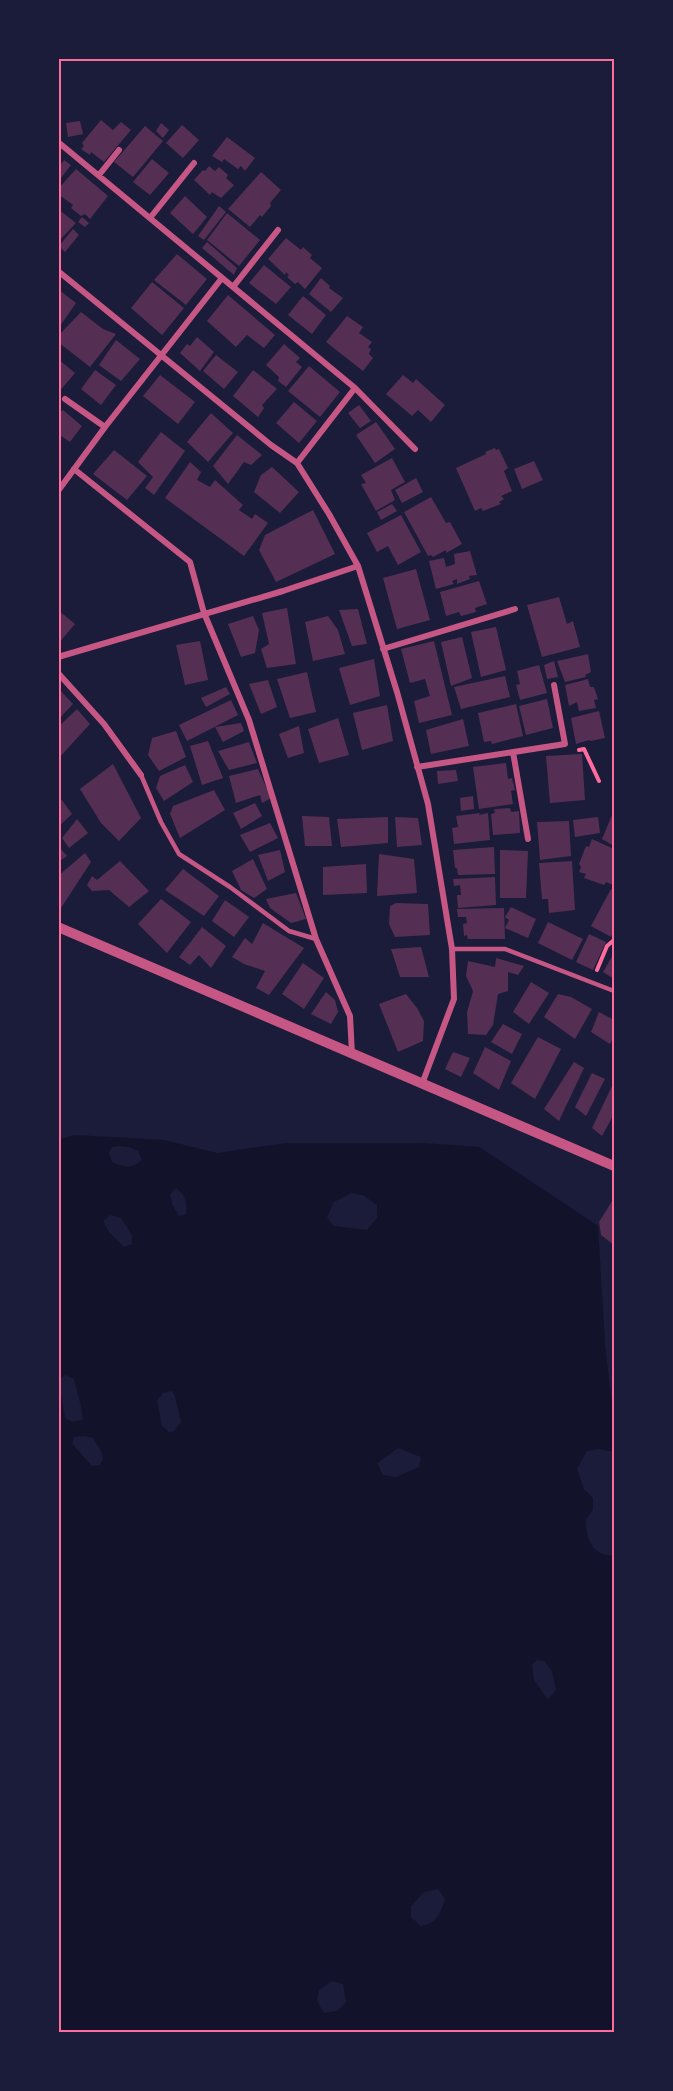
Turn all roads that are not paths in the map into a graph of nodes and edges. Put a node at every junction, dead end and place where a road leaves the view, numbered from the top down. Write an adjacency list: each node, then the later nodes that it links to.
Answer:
1 (58, 142): 4 (street)
2 (119, 150): 4 (street)
3 (194, 163): 5 (street)
4 (99, 175): 5 (street)
5 (150, 218): 8 (street)
6 (278, 230): 9 (street)
7 (58, 271): 10 (street)
8 (222, 278): 9 (street); 10 (street)
9 (233, 287): 11 (street)
10 (162, 355): 13 (street); 15 (street)
11 (355, 388): 14 (street); 15 (street)
12 (65, 399): 13 (street)
13 (105, 428): 16 (street)
14 (415, 449)
15 (297, 464): 18 (street)
16 (74, 469): 17 (street); 20 (street)
17 (58, 491)
18 (358, 566): 20 (street); 21 (street)
19 (515, 609): 21 (street)
20 (204, 613): 22 (street); 30 (street)
21 (383, 649): 26 (street)
22 (58, 657)
23 (58, 672): 27 (street)
24 (554, 685): 25 (street)
25 (513, 752): 26 (street); 28 (street)
26 (417, 767): 31 (street)
27 (141, 775): 30 (lane)
28 (528, 839)
29 (58, 927): 33 (street)
30 (316, 939): 33 (street)
31 (452, 949): 32 (lane); 34 (street)
32 (615, 991)
33 (352, 1054): 34 (street)
34 (422, 1084): 35 (street)
35 (615, 1166)

